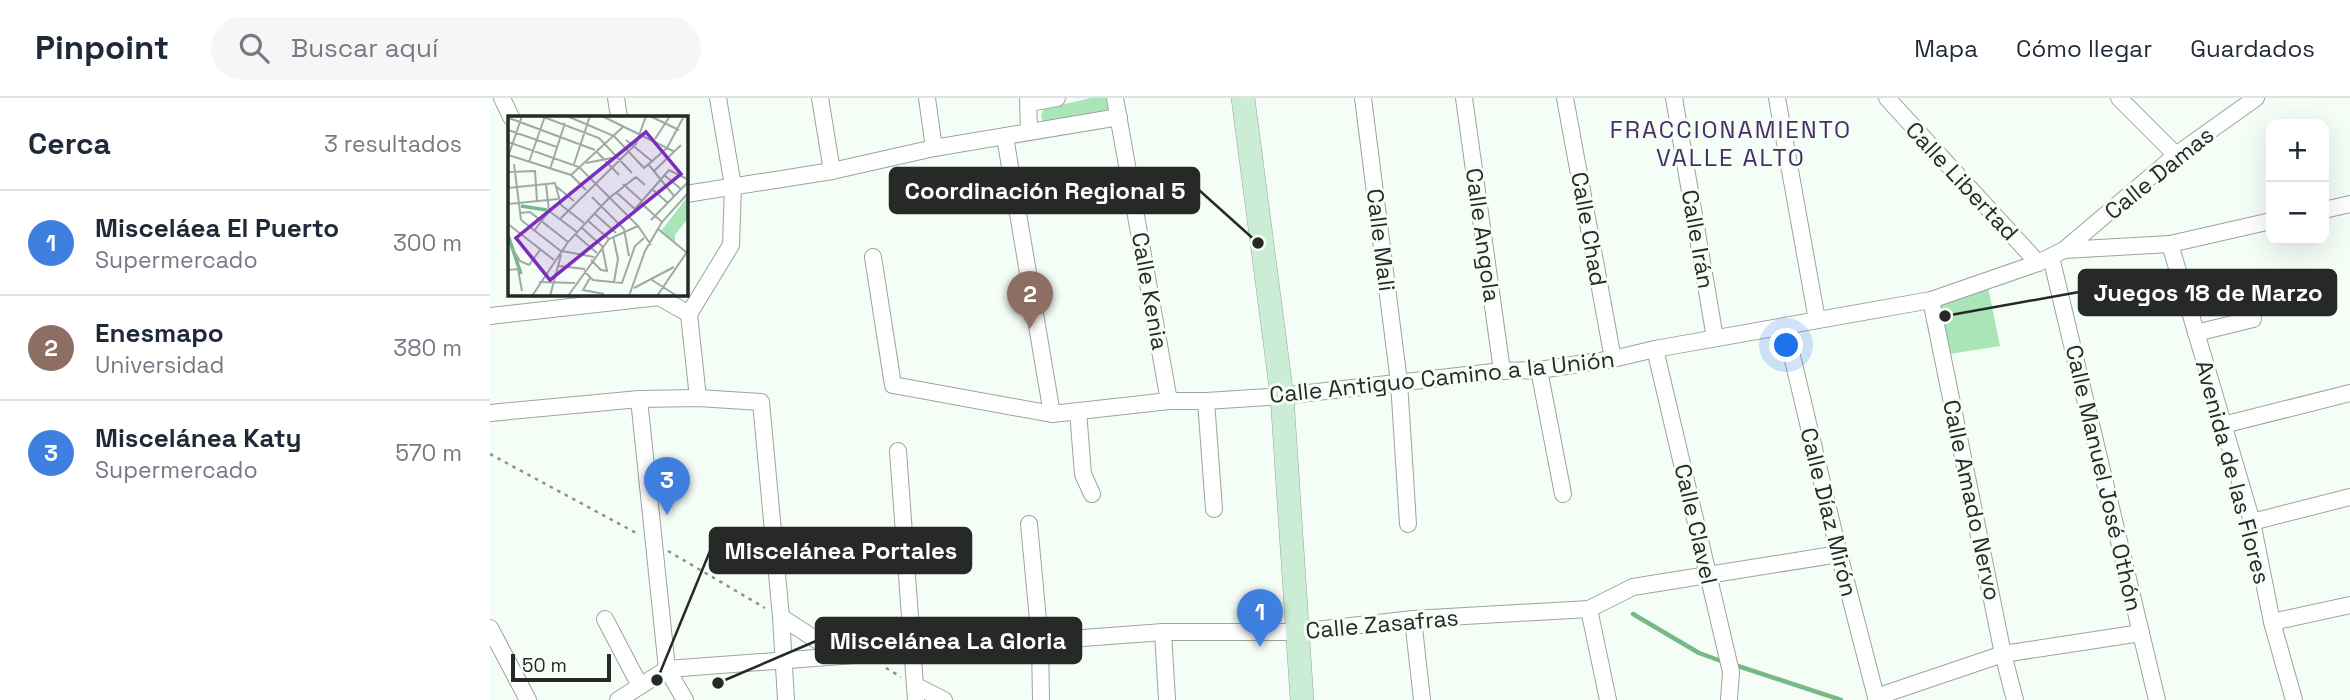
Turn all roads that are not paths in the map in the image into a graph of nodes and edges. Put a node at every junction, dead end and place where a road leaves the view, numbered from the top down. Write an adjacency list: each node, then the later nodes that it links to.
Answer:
1 (502, 98): 18 (street)
2 (615, 98): 19 (street)
3 (718, 98): 26 (street)
4 (820, 98): 25 (street)
5 (927, 98): 23 (street)
6 (1057, 98): 17 (street)
7 (1115, 98): 20 (street, Calle Kenia)
8 (1243, 98): 48 (street)
9 (1363, 98): 46 (street, Calle Mali)
10 (1464, 98): 45 (street, Calle Angola)
11 (1565, 98): 43 (street, Calle Chad)
12 (1674, 98): 41 (street, Calle Irán)
13 (1777, 98): 38 (street)
14 (1887, 98): 33 (street, Calle Libertad)
15 (2119, 98): 24 (street)
16 (2256, 98): 24 (street, Calle Damas)
17 (1029, 101): 21 (street)
18 (511, 116)
19 (619, 116)
20 (1119, 117): 21 (street); 51 (street, Calle Kenia)
21 (1029, 131): 22 (street)
22 (1005, 137): 23 (street); 55 (street)
23 (934, 148): 25 (street)
24 (2176, 155): 33 (street, Calle Damas)
25 (832, 171): 26 (street)
26 (733, 186): 27 (street); 35 (street)
27 (688, 194)
28 (2350, 204): 29 (street)
29 (2329, 208)
30 (2266, 222): 31 (street, Calle Antiguo Camino a la Unión)
31 (2170, 244): 33 (street, Calle Antiguo Camino a la Unión); 40 (street, Avenida de las Flores)
32 (873, 257): 55 (street, Calle Antiguo Camino a la Unión)
33 (2051, 257): 34 (street, Calle Antiguo Camino a la Unión); 76 (street, Calle Manuel José Othón)
34 (1931, 300): 38 (street, Calle Antiguo Camino a la Unión); 79 (street, Calle Amado Nervo)
35 (689, 314): 36 (street); 49 (street)
36 (490, 316)
37 (2253, 319): 40 (street)
38 (1817, 320): 39 (street, Calle Antiguo Camino a la Unión)
39 (1785, 326): 41 (street, Calle Antiguo Camino a la Unión); 65 (street, Calle Díaz Mirón)
40 (2196, 333): 56 (street, Avenida de las Flores)
41 (1715, 338): 42 (street, Calle Antiguo Camino a la Unión)
42 (1655, 349): 43 (street, Calle Antiguo Camino a la Unión); 66 (street, Calle Clavel)
43 (1613, 359): 44 (street, Calle Antiguo Camino a la Unión)
44 (1539, 370): 45 (street, Calle Antiguo Camino a la Unión); 59 (street)
45 (1502, 371): 46 (street, Calle Antiguo Camino a la Unión)
46 (1399, 382): 48 (street, Calle Antiguo Camino a la Unión); 64 (street)
47 (2350, 393): 56 (street)
48 (1282, 396): 52 (street, Calle Antiguo Camino a la Unión); 75 (street)
49 (698, 398): 50 (street); 69 (street)
50 (639, 399): 54 (street); 82 (street)
51 (1169, 401): 52 (street, Calle Antiguo Camino a la Unión); 53 (street, Calle Antiguo Camino a la Unión)
52 (1206, 401): 61 (street)
53 (1078, 411): 55 (street, Calle Antiguo Camino a la Unión); 58 (street)
54 (490, 413)
55 (1052, 414)
56 (2222, 425): 62 (street, Avenida de las Flores)
57 (898, 451): 78 (street)
58 (1092, 494)
59 (1563, 494)
60 (2350, 497): 62 (street)
61 (1214, 509)
62 (2252, 522): 72 (street, Avenida de las Flores)
63 (1029, 524): 77 (street)
64 (1408, 524)
65 (1839, 554): 66 (street, Calle Zasafras); 85 (street, Calle Díaz Mirón)
66 (1708, 575): 68 (street, Calle Zasafras); 96 (street, Calle Clavel)
67 (2350, 605): 72 (street)
68 (1589, 609): 71 (street, Calle Zasafras); 95 (street)
69 (781, 617): 80 (street); 81 (street)
70 (605, 619): 83 (street)
71 (1413, 619): 75 (street, Calle Zasafras); 94 (street)
72 (2272, 622): 99 (street, Avenida de las Flores)
73 (490, 628): 86 (street)
74 (1163, 632): 75 (street, Calle Zasafras); 77 (street, Calle Zasafras); 92 (street)
75 (1298, 632): 93 (street)
76 (2141, 633): 79 (street); 98 (street, Calle Manuel José Othón)
77 (1040, 641): 78 (street, Calle Zasafras); 91 (street)
78 (914, 650): 80 (street, Calle Zasafras); 84 (street)
79 (2003, 654): 85 (street); 97 (street, Calle Amado Nervo)
80 (840, 655): 81 (street, Calle Zasafras)
81 (784, 659): 82 (street, Calle Zasafras); 89 (street)
82 (667, 669): 83 (street); 88 (street)
83 (640, 686): 87 (street)
84 (916, 693): 90 (street)
85 (1875, 698)
86 (528, 700)
87 (618, 700)
88 (685, 700)
89 (786, 700)
90 (944, 700)
91 (1041, 700)
92 (1167, 700)
93 (1302, 700)
94 (1422, 700)
95 (1608, 700)
96 (1729, 700)
97 (2015, 700)
98 (2157, 700)
99 (2294, 700)

